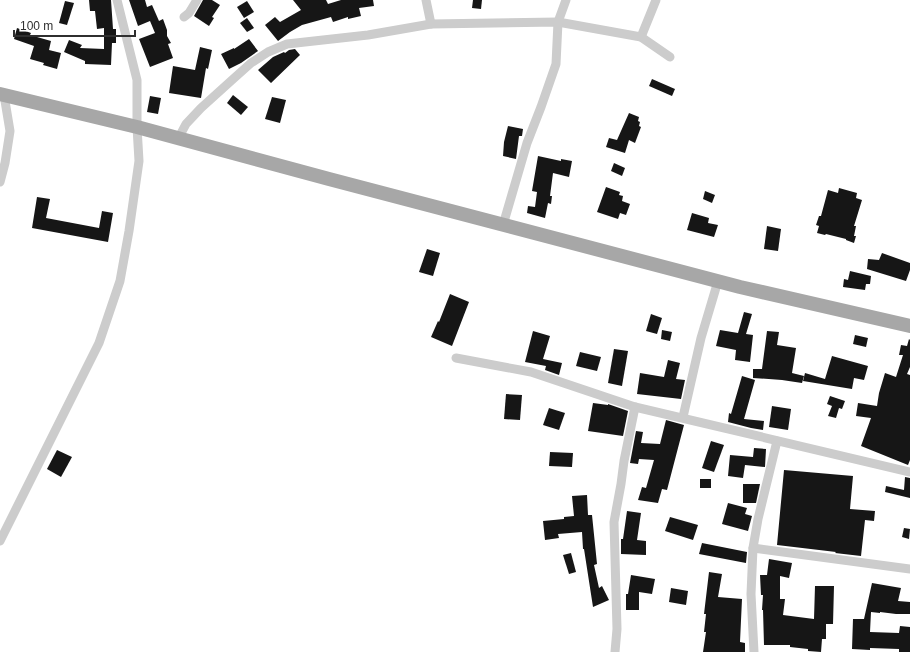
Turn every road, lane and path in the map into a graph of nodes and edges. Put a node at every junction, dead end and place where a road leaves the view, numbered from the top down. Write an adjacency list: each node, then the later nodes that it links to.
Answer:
1 (118, 0): 12 (street)
2 (197, 0): 6 (street)
3 (426, 0): 8 (street)
4 (566, 0): 7 (street)
5 (656, 0): 9 (street)
6 (184, 17)
7 (558, 22): 8 (street); 9 (street); 15 (street)
8 (431, 24): 13 (street)
9 (641, 37): 10 (street)
10 (670, 57)
11 (2, 94): 12 (main road); 14 (street)
12 (137, 127): 13 (main road); 23 (street)
13 (178, 139): 15 (main road)
14 (0, 182)
15 (503, 225): 16 (main road)
16 (718, 281): 17 (main road); 20 (street)
17 (910, 326)
18 (456, 358): 19 (street)
19 (635, 406): 20 (street); 26 (street)
20 (683, 417): 21 (street)
21 (777, 441): 22 (street); 24 (street)
22 (910, 472)
23 (0, 541)
24 (752, 548): 25 (street); 27 (street)
25 (910, 569)
26 (615, 652)
27 (754, 652)

